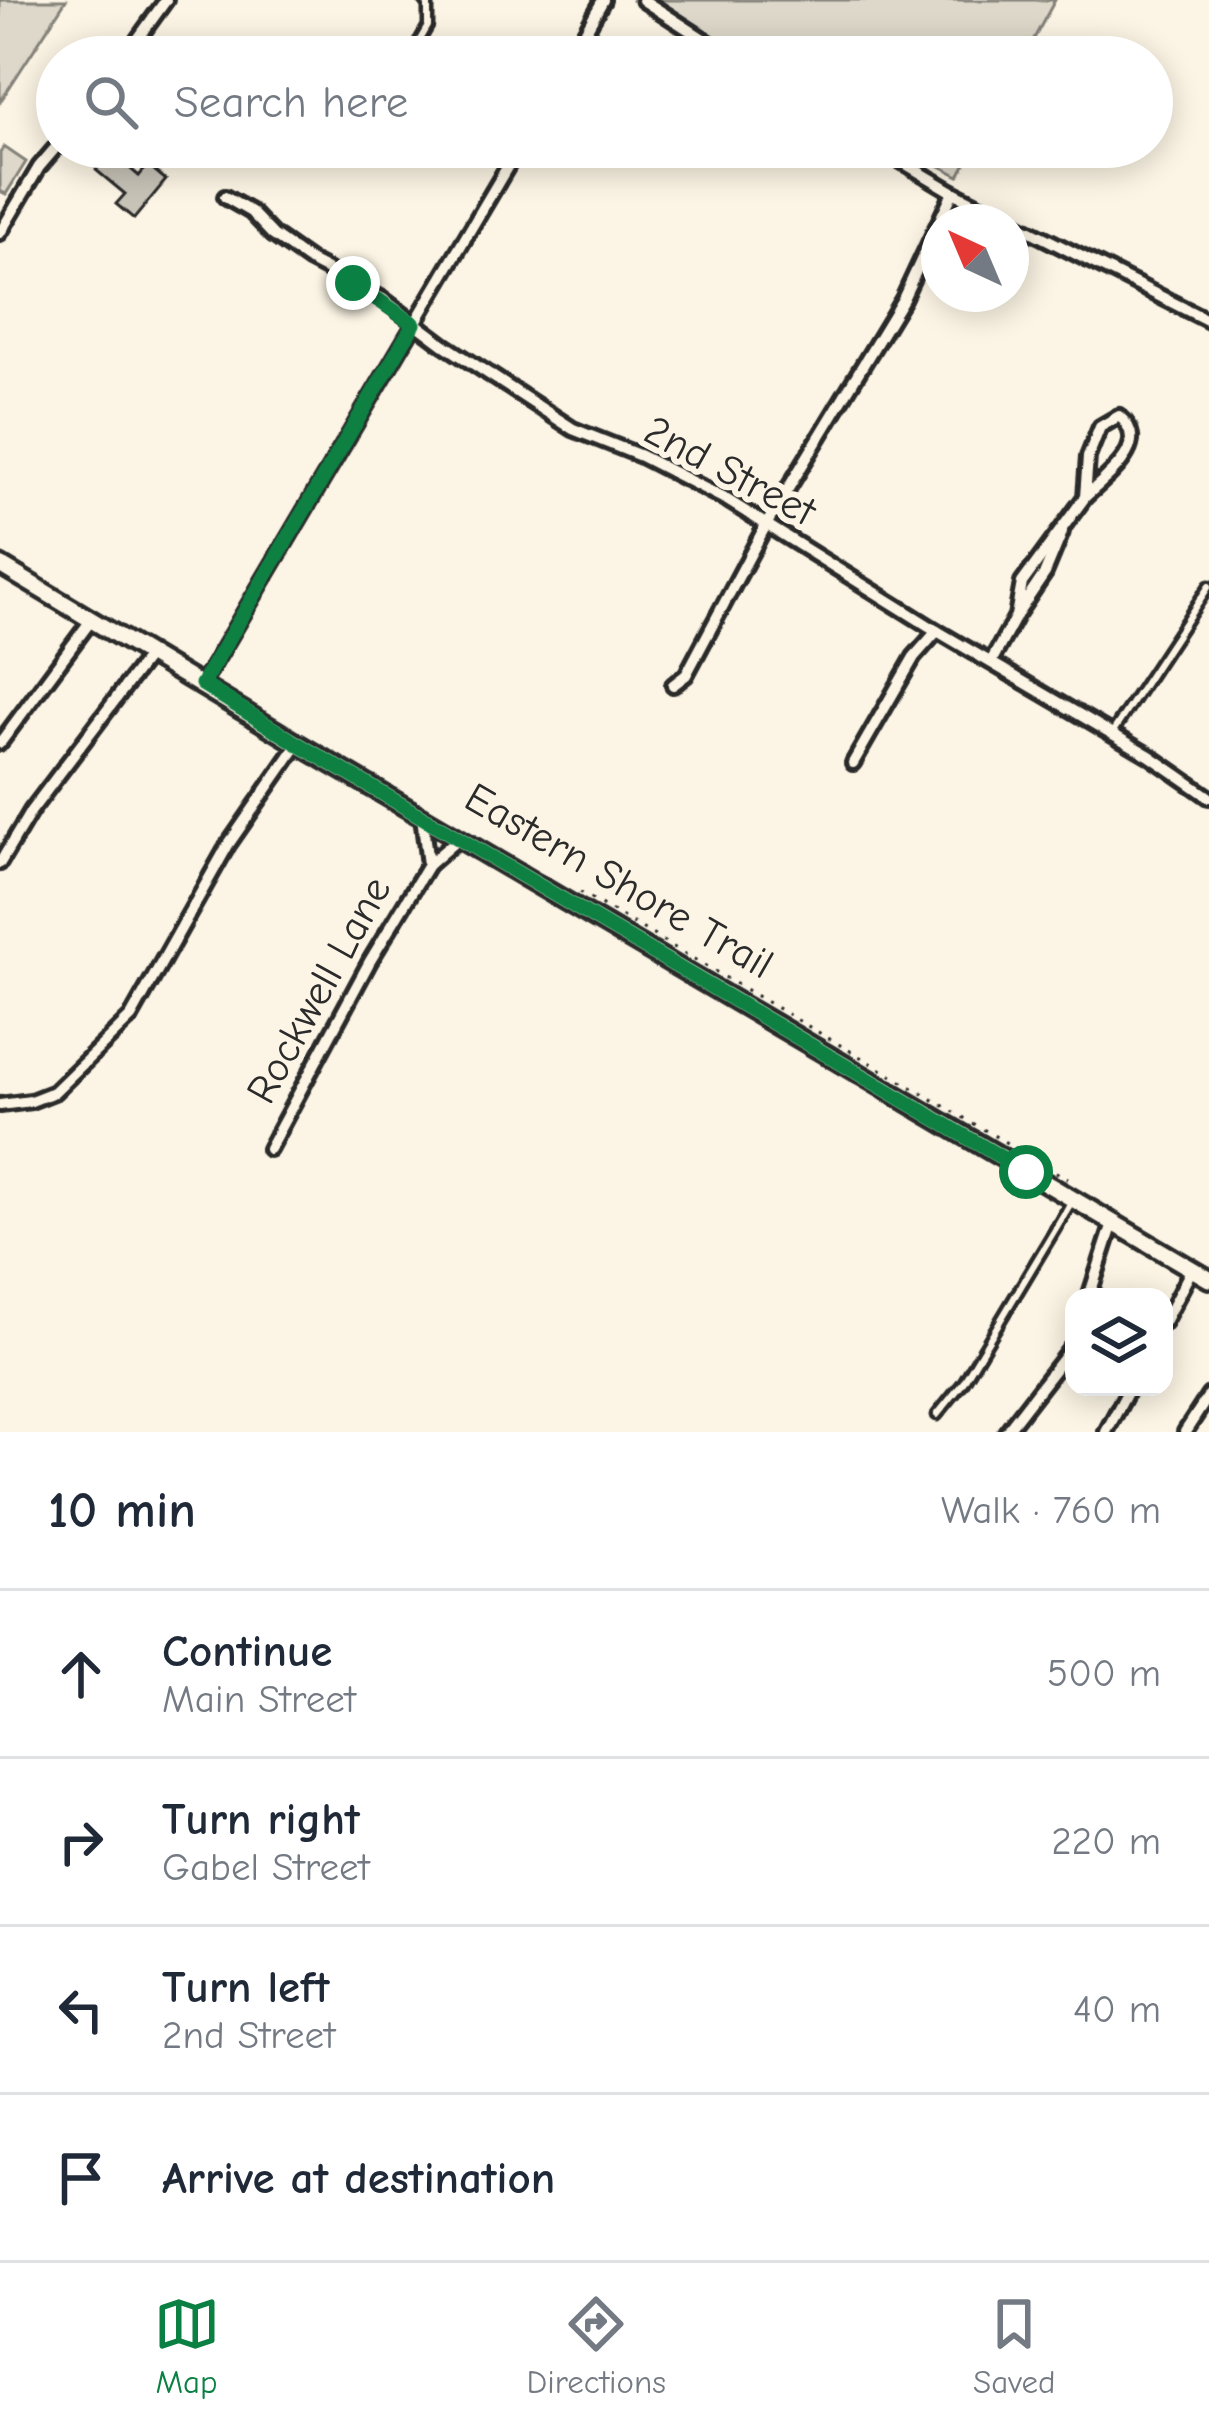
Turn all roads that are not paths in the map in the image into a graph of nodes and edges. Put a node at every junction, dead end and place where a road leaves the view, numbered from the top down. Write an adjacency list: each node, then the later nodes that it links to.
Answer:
1 (166, 0): 5 (street)
2 (424, 0): 6 (lane)
3 (604, 0): 7 (street)
4 (643, 0): 8 (street)
5 (140, 36)
6 (422, 36)
7 (583, 36)
8 (699, 36)
9 (38, 168): 14 (street)
10 (507, 168): 16 (street)
11 (912, 168): 12 (street)
12 (953, 192): 15 (street); 18 (street)
13 (225, 197): 16 (street, 2nd Street)
14 (0, 233)
15 (1209, 321)
16 (414, 324): 18 (street, 2nd Street); 25 (street)
17 (1085, 496): 17 (street); 24 (street)
18 (766, 525): 22 (street, 2nd Street); 26 (street)
19 (0, 565): 21 (main road)
20 (1209, 586): 27 (lane)
21 (92, 619): 23 (main road); 28 (street)
22 (938, 631): 24 (street, 2nd Street); 30 (street)
23 (149, 655): 25 (main road); 34 (street)
24 (992, 660): 27 (street, 2nd Street)
25 (202, 684): 29 (main road)
26 (673, 685)
27 (1112, 733): 31 (street, 2nd Street)
28 (0, 743)
29 (298, 744): 32 (main road); 36 (street)
30 (854, 763)
31 (1209, 797)
32 (422, 816): 33 (main road); 35 (street, Rockwell Lane)
33 (459, 838): 35 (street, Rockwell Lane); 38 (main road)
34 (0, 863)
35 (428, 865): 37 (street, Rockwell Lane)
36 (0, 1105)
37 (268, 1148)
38 (1074, 1191): 39 (main road); 47 (lane)
39 (1113, 1223): 40 (main road); 42 (street)
40 (1192, 1269): 41 (main road); 43 (street)
41 (1209, 1279)
42 (1092, 1288)
43 (1173, 1305)
44 (1065, 1356): 48 (street)
45 (1209, 1395): 50 (street)
46 (1125, 1396): 49 (street)
47 (938, 1414)
48 (1006, 1432)
49 (1106, 1432)
50 (1184, 1432)

